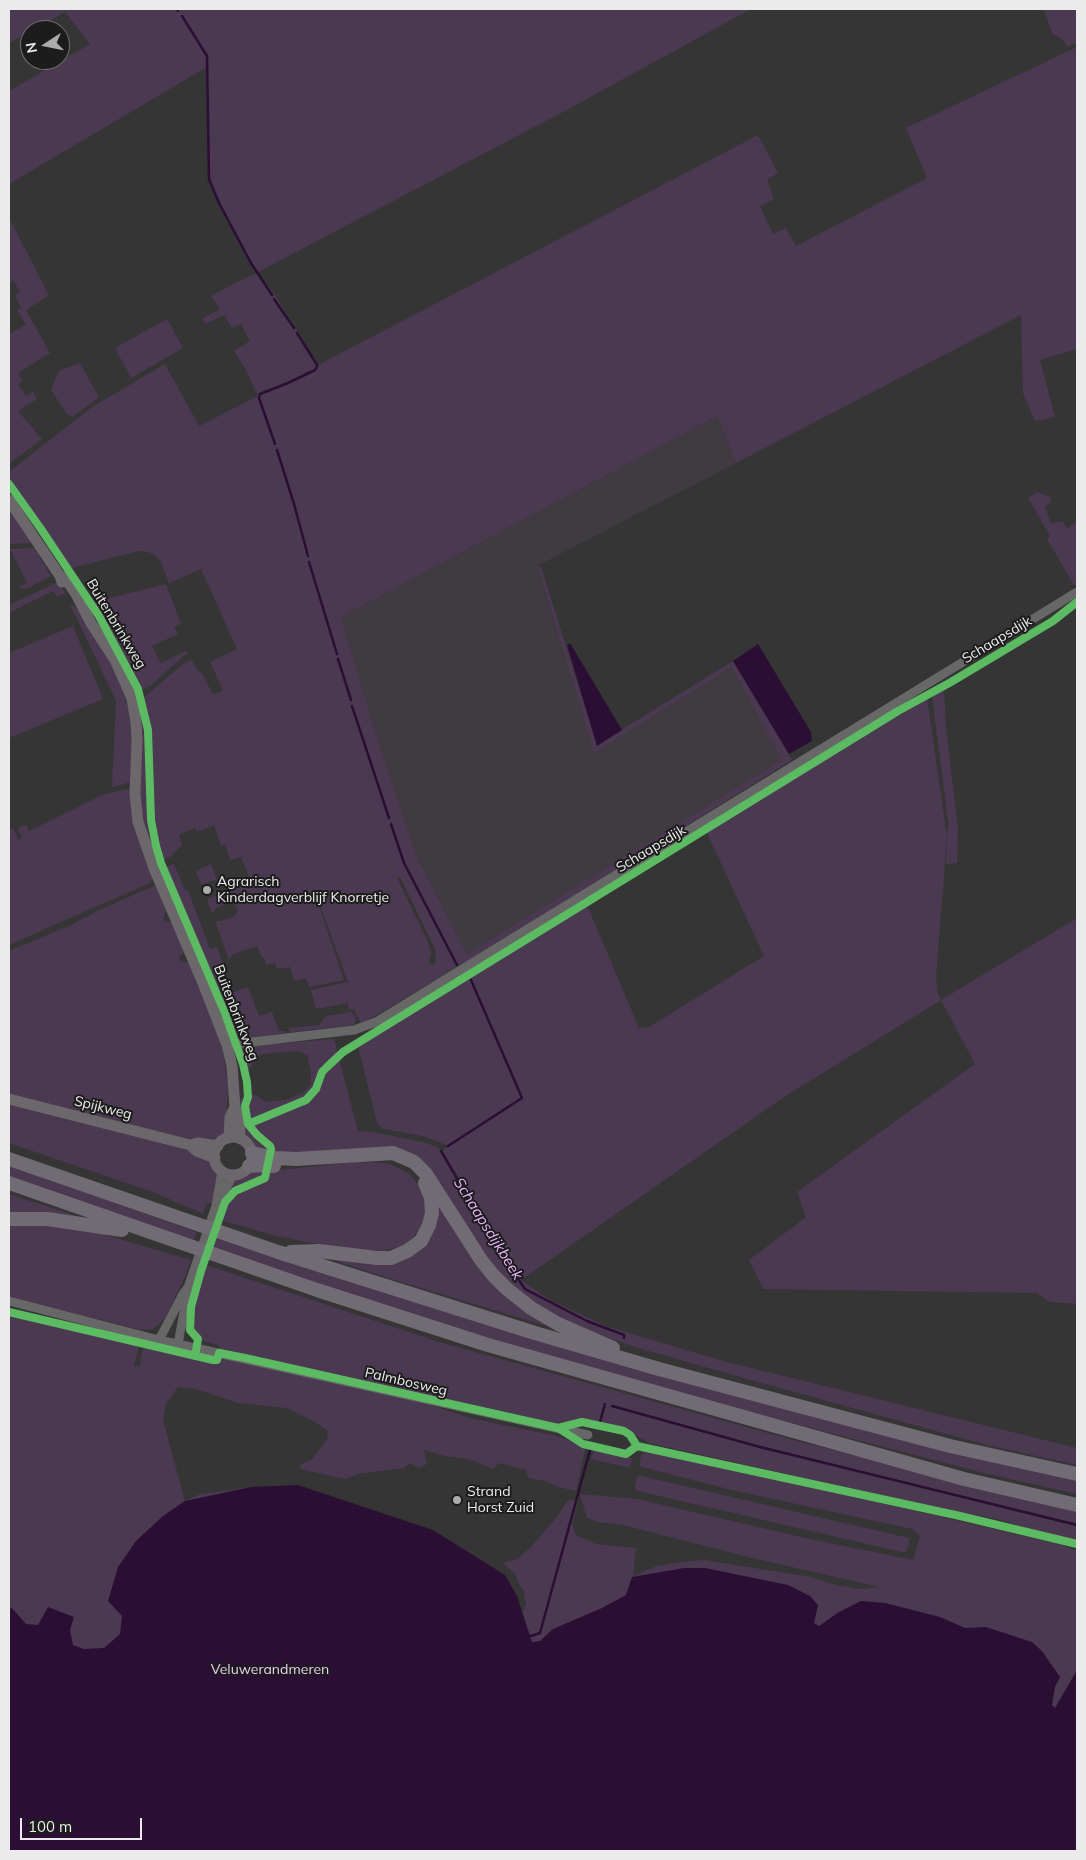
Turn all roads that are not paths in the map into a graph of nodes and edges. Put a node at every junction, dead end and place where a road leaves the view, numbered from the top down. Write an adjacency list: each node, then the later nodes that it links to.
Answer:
1 (9, 500): 3 (main road, Buitenbrinkweg)
2 (1077, 592): 3 (street, Schaapsdijk)
3 (227, 1045): 5 (main road, Buitenbrinkweg)
4 (9, 1099): 6 (main road, Spijkweg)
5 (235, 1138): 7 (main road); 10 (main road)
6 (190, 1145): 7 (main road, Spijkweg); 8 (main road, Spijkweg)
7 (218, 1146): 8 (main road)
8 (215, 1158): 11 (main road)
9 (9, 1159): 15 (highway)
10 (250, 1159): 11 (main road); 15 (highway); 20 (highway)
11 (228, 1173): 16 (street)
12 (9, 1183): 14 (highway)
13 (9, 1219): 14 (highway)
14 (147, 1232): 23 (highway)
15 (278, 1252): 20 (highway)
16 (189, 1285): 18 (street); 19 (street)
17 (9, 1301): 18 (street, Palmbosweg)
18 (159, 1340): 19 (street, Palmbosweg)
19 (178, 1344): 21 (street, Palmbosweg)
20 (659, 1369): 22 (highway)
21 (588, 1435)
22 (1077, 1474)
23 (1077, 1505)

